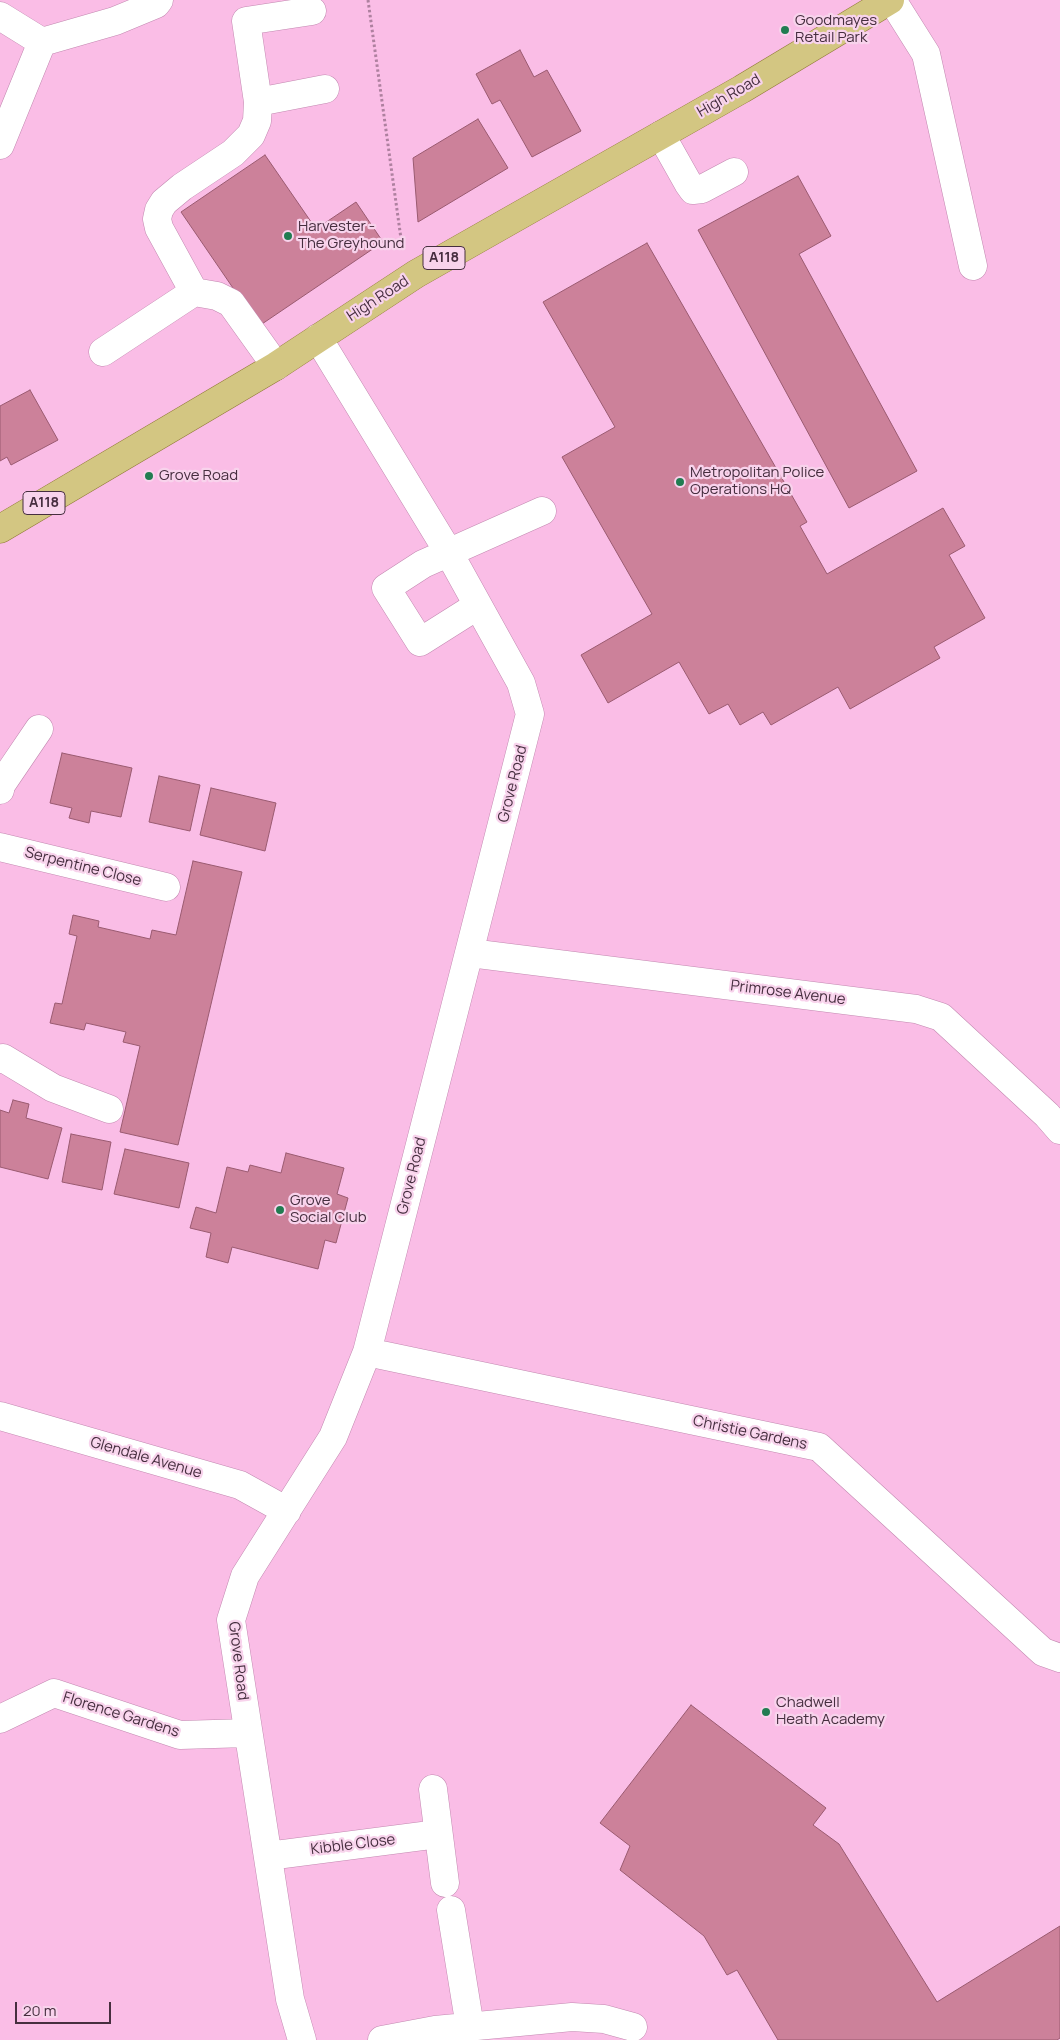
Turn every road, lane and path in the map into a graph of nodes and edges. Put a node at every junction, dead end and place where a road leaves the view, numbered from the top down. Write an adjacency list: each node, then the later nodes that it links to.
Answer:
1 (160, 0): 6 (street)
2 (368, 0): 12 (path)
3 (891, 0): 9 (main road, High Road / A118); 13 (street)
4 (312, 11): 8 (street)
5 (0, 16): 6 (street)
6 (42, 42): 10 (street)
7 (325, 89): 8 (street)
8 (258, 102): 14 (street)
9 (661, 135): 11 (street); 15 (main road, High Road / A118)
10 (0, 145)
11 (734, 172)
12 (409, 242)
13 (974, 266)
14 (194, 292): 16 (street); 17 (street)
15 (318, 338): 17 (main road, High Road / A118); 20 (street, Grove Road)
16 (103, 352)
17 (276, 366): 19 (main road, High Road / A118)
18 (542, 511): 20 (street)
19 (0, 529)
20 (449, 553): 21 (street, Grove Road); 21 (street)
21 (477, 606): 26 (street, Grove Road)
22 (39, 729): 23 (street)
23 (0, 790)
24 (0, 847): 25 (street, Serpentine Close)
25 (166, 887)
26 (470, 953): 29 (street, Primrose Avenue); 30 (street, Grove Road)
27 (0, 1059): 28 (street)
28 (108, 1109)
29 (1056, 1116)
30 (367, 1352): 32 (street, Grove Road); 33 (street, Christie Gardens)
31 (0, 1416): 32 (street, Glendale Avenue)
32 (287, 1511): 35 (street, Grove Road)
33 (1060, 1658)
34 (0, 1719): 35 (street, Florence Gardens)
35 (248, 1733): 38 (street, Grove Road)
36 (433, 1788): 37 (street)
37 (438, 1834): 38 (street, Kibble Close); 39 (street)
38 (268, 1856): 43 (street, Grove Road)
39 (445, 1883)
40 (451, 1910): 42 (street)
41 (633, 2027): 42 (street)
42 (470, 2028): 44 (street)
43 (302, 2040)
44 (382, 2040)

